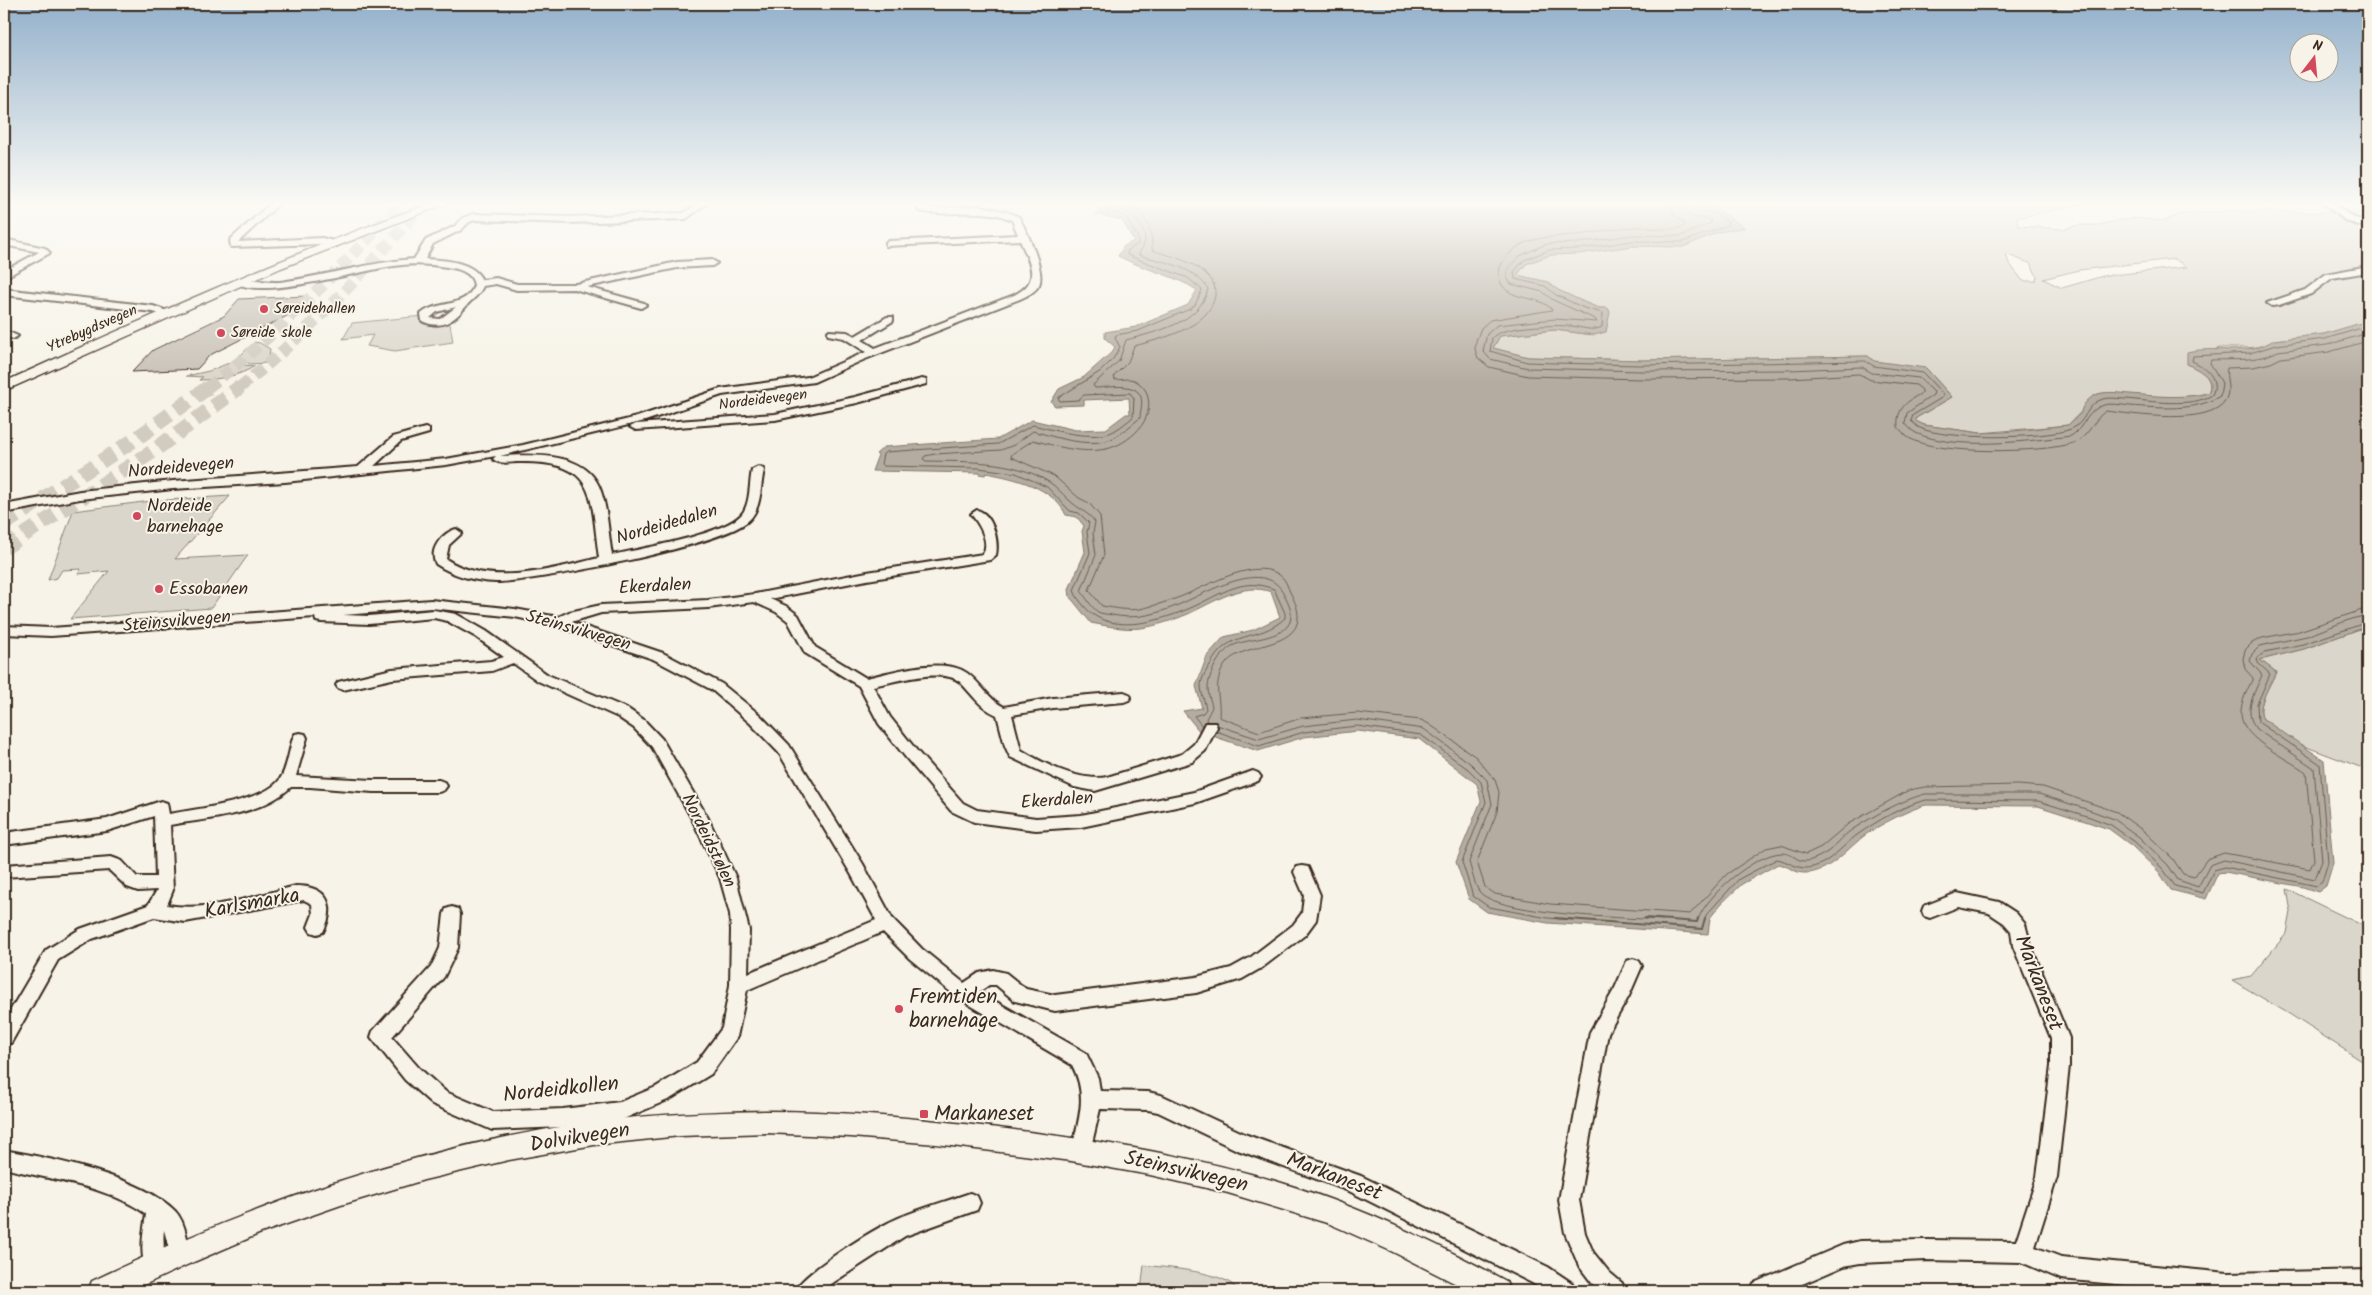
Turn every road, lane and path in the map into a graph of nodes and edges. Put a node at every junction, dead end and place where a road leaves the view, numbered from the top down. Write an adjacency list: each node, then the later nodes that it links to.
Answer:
1 (27, 262): 8 (street)
2 (289, 262): 9 (main road, Ytrebygdsvegen)
3 (387, 262): 11 (street)
4 (435, 262): 12 (street)
5 (1031, 262): 22 (street, Nordeidevegen)
6 (712, 263): 13 (street)
7 (2368, 269): 16 (street)
8 (4, 275)
9 (253, 277): 10 (main road, Ytrebygdsvegen); 11 (street)
10 (240, 282): 11 (street); 18 (main road, Ytrebygdsvegen)
11 (278, 284)
12 (478, 284): 13 (street); 15 (street)
13 (574, 286): 17 (street)
14 (4, 292): 18 (street)
15 (464, 302)
16 (2272, 303)
17 (641, 305)
18 (168, 313): 24 (main road, Ytrebygdsvegen)
19 (890, 319): 21 (street)
20 (832, 333): 21 (street)
21 (855, 340): 22 (street)
22 (874, 352): 25 (street, Nordeidevegen)
23 (922, 382): 25 (street, Nordeidevegen)
24 (4, 387)
25 (606, 429): 27 (street, Nordeidevegen)
26 (425, 431): 28 (street)
27 (474, 457): 28 (street, Nordeidevegen); 33 (street, Nordeidedalen)
28 (363, 469): 30 (street, Nordeidevegen)
29 (758, 470): 33 (street, Nordeidedalen)
30 (4, 509)
31 (977, 514): 34 (street, Ekerdalen)
32 (456, 533): 33 (street, Nordeidedalen)
33 (606, 560)
34 (755, 598): 36 (street, Ekerdalen); 39 (street)
35 (324, 612): 36 (street, Steinsvikvegen); 37 (street, Steinsvikvegen); 38 (street, Nordeidstølen)
36 (559, 622): 56 (street, Steinsvikvegen)
37 (4, 630)
38 (514, 658): 40 (street); 59 (street, Nordeidstølen)
39 (864, 683): 42 (street); 45 (street, Ekerdalen)
40 (343, 685)
41 (1124, 697): 42 (street)
42 (1003, 712): 43 (street, Ekerdalen)
43 (1210, 727)
44 (300, 738): 46 (street)
45 (1252, 777)
46 (287, 782): 47 (street); 48 (street)
47 (439, 786)
48 (161, 821): 49 (street); 52 (street)
49 (4, 839)
50 (4, 870): 52 (street)
51 (1302, 872): 60 (street)
52 (164, 884): 53 (street)
53 (154, 910): 57 (street, Karlsmarka); 61 (street, Karlsmarka)
54 (1930, 911): 67 (street, Markaneset)
55 (452, 914): 59 (street, Nordeidkollen)
56 (886, 923): 59 (street); 60 (street, Steinsvikvegen)
57 (317, 927)
58 (1632, 966): 75 (street)
59 (739, 985)
60 (964, 993): 62 (street, Steinsvikvegen)
61 (4, 1037)
62 (1092, 1100): 63 (street, Steinsvikvegen); 74 (street, Markaneset)
63 (1082, 1150): 68 (main road, Dolvikvegen); 73 (main road, Steinsvikvegen)
64 (4, 1158): 66 (street)
65 (970, 1202): 72 (street)
66 (157, 1210): 68 (street); 69 (street)
67 (2023, 1252): 70 (street); 76 (street)
68 (179, 1253): 69 (main road, Dolvikvegen)
69 (154, 1265): 71 (main road, Dolvikvegen)
70 (2368, 1281)
71 (102, 1291)
72 (806, 1291)
73 (1496, 1291)
74 (1564, 1291)
75 (1614, 1291)
76 (1762, 1291)

